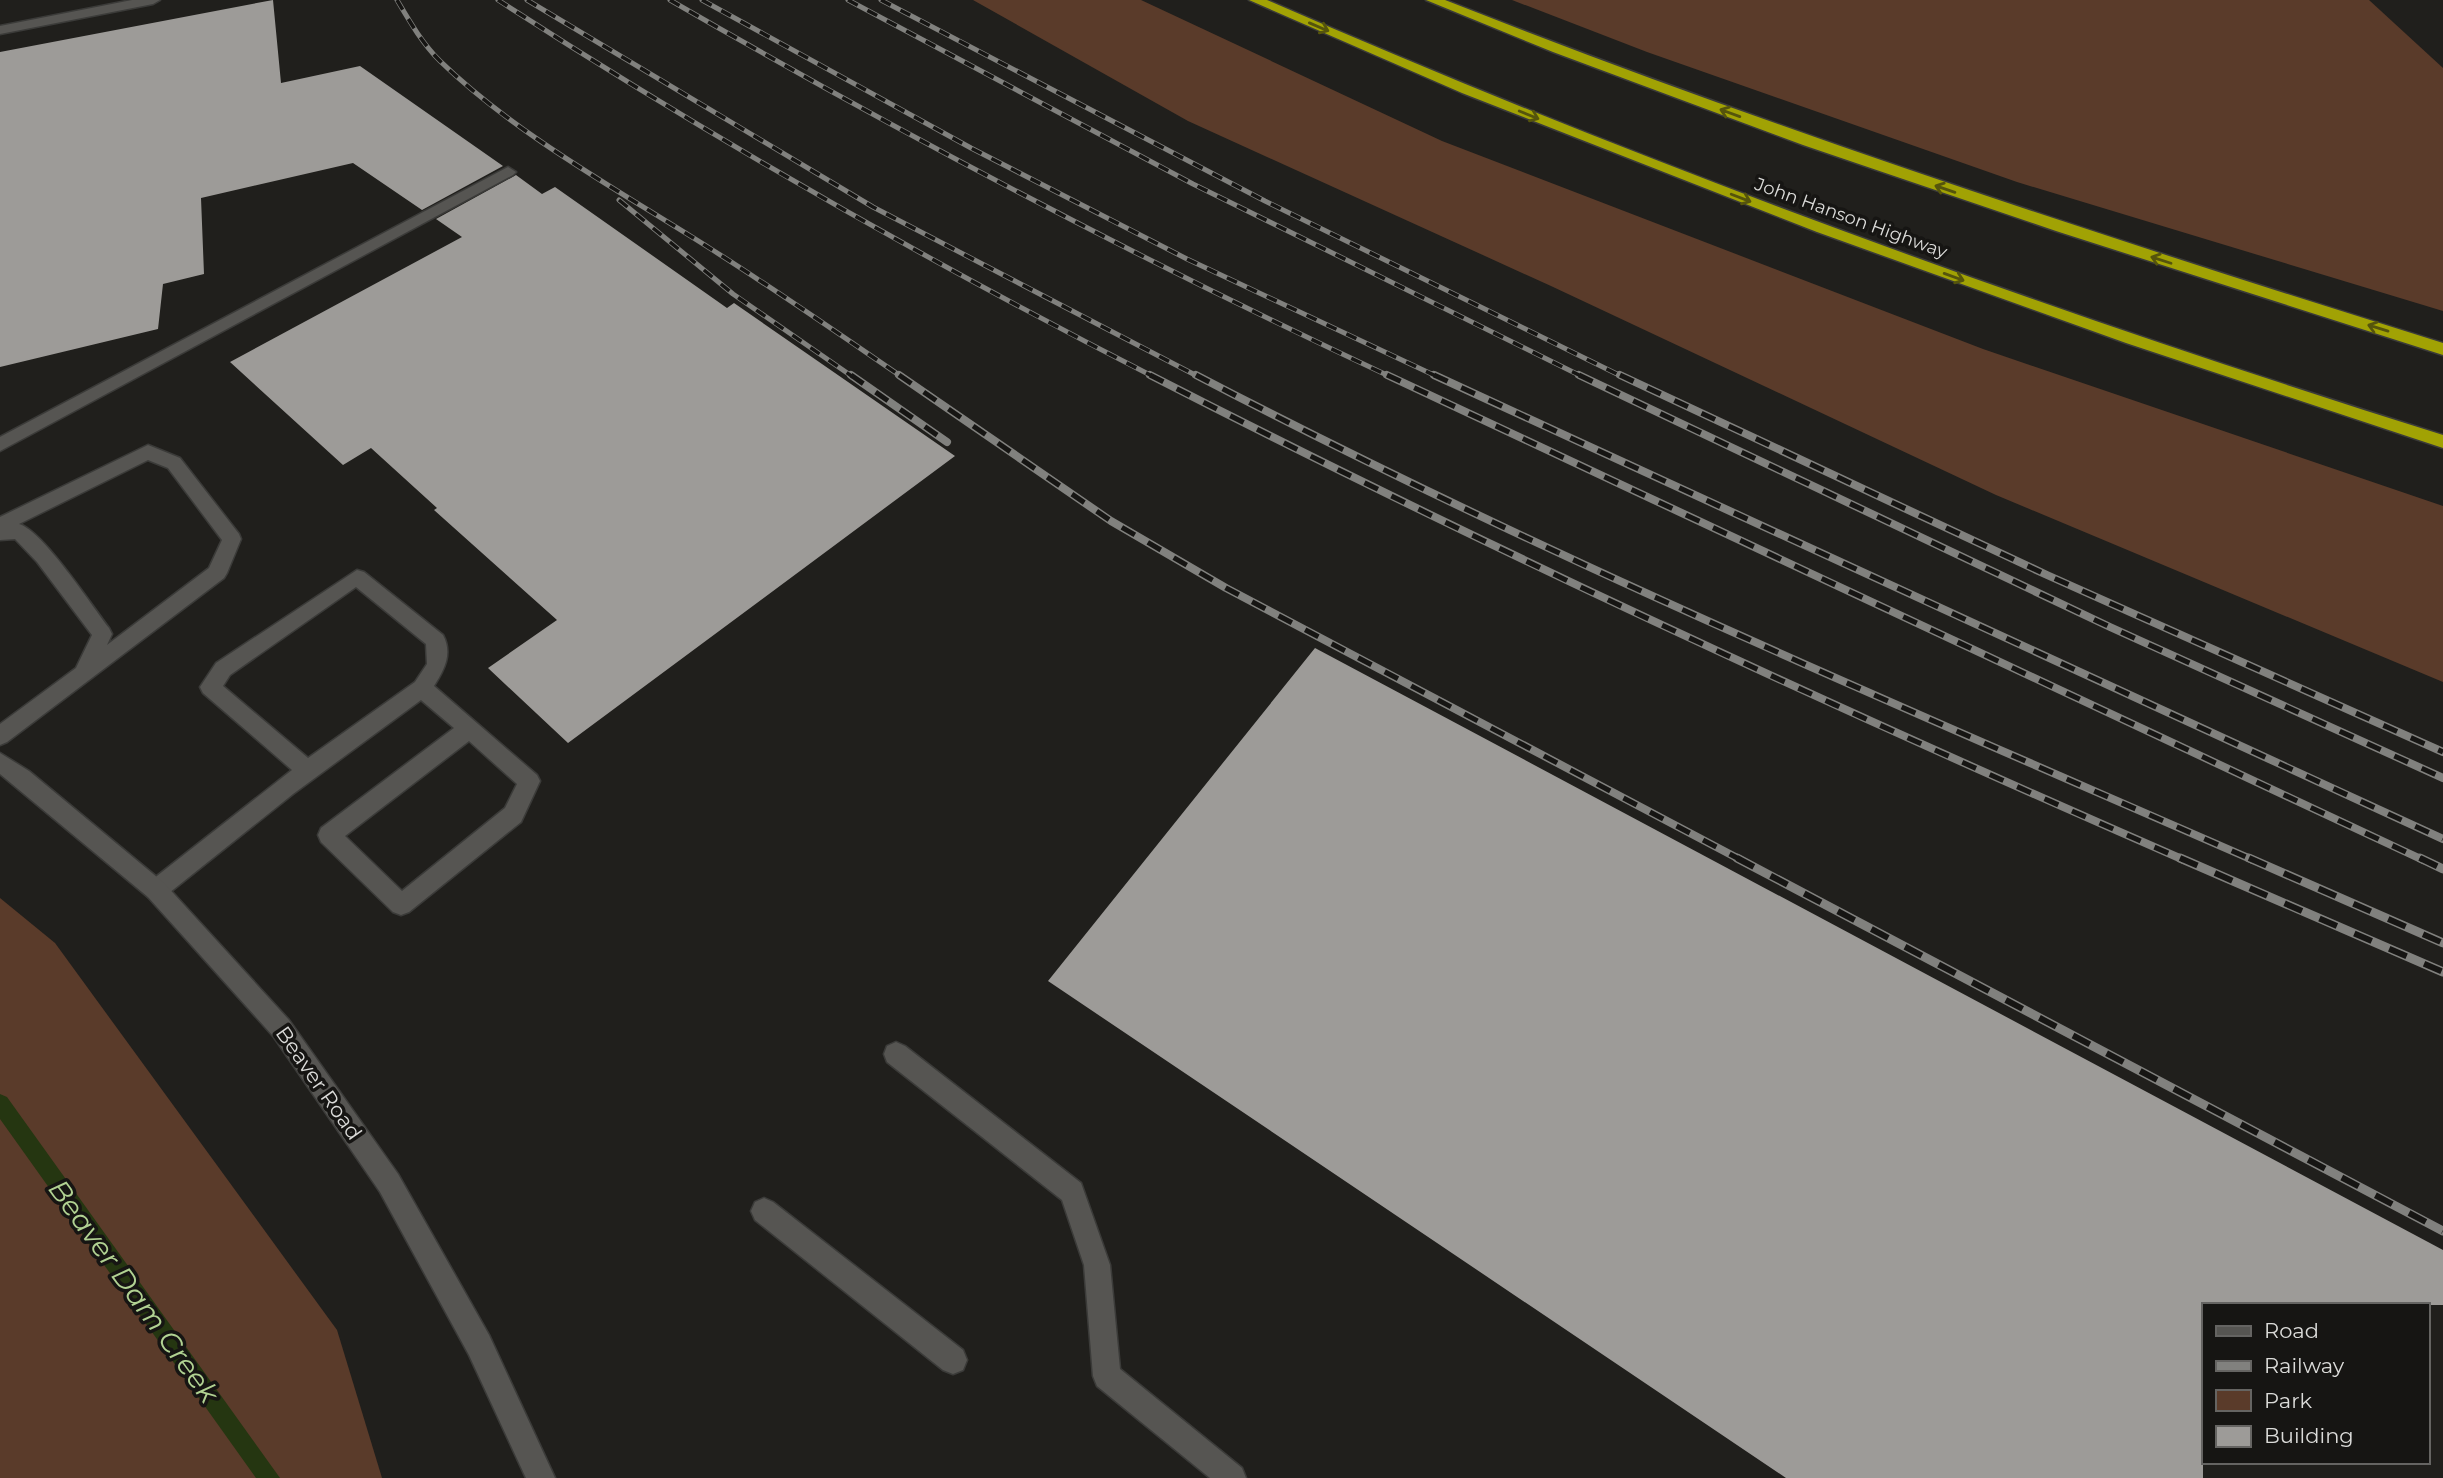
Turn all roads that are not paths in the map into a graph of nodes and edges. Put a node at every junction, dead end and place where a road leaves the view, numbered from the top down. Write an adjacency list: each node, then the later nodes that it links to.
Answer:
1 (153, 0): 4 (street)
2 (1256, 0): 7 (highway, John Hanson Highway, one-way to 7)
3 (1433, 0): 6 (highway, one-way to 3)
4 (0, 30)
5 (508, 172): 8 (street)
6 (2443, 349)
7 (2443, 442)
8 (0, 445)
9 (0, 525): 11 (street)
10 (0, 533): 11 (street)
11 (83, 674): 14 (street)
12 (422, 688): 13 (street); 16 (street); 16 (street)
13 (469, 729): 13 (street)
14 (0, 736)
15 (0, 762): 17 (street, Beaver Road)
16 (308, 771): 17 (street)
17 (156, 890): 21 (street, Beaver Road)
18 (896, 1054): 22 (street)
19 (764, 1211): 20 (street)
20 (953, 1360)
21 (541, 1478)
22 (1232, 1478)

